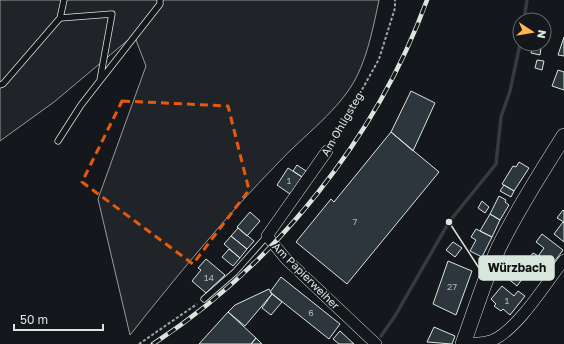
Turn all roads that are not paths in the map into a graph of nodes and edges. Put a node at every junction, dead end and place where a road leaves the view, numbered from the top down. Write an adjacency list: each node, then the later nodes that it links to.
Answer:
1 (64, 0): 3 (lane)
2 (160, 0): 4 (lane)
3 (60, 18): 4 (lane); 5 (lane)
4 (99, 82): 7 (lane)
5 (0, 84)
6 (564, 136): 13 (main road)
7 (58, 141)
8 (327, 151): 9 (street, Am Ohligsteg)
9 (267, 236): 11 (lane, Am Papierweiher); 12 (street, Am Papierweiher)
10 (564, 260): 13 (street)
11 (204, 299)
12 (375, 342)
13 (463, 344)

